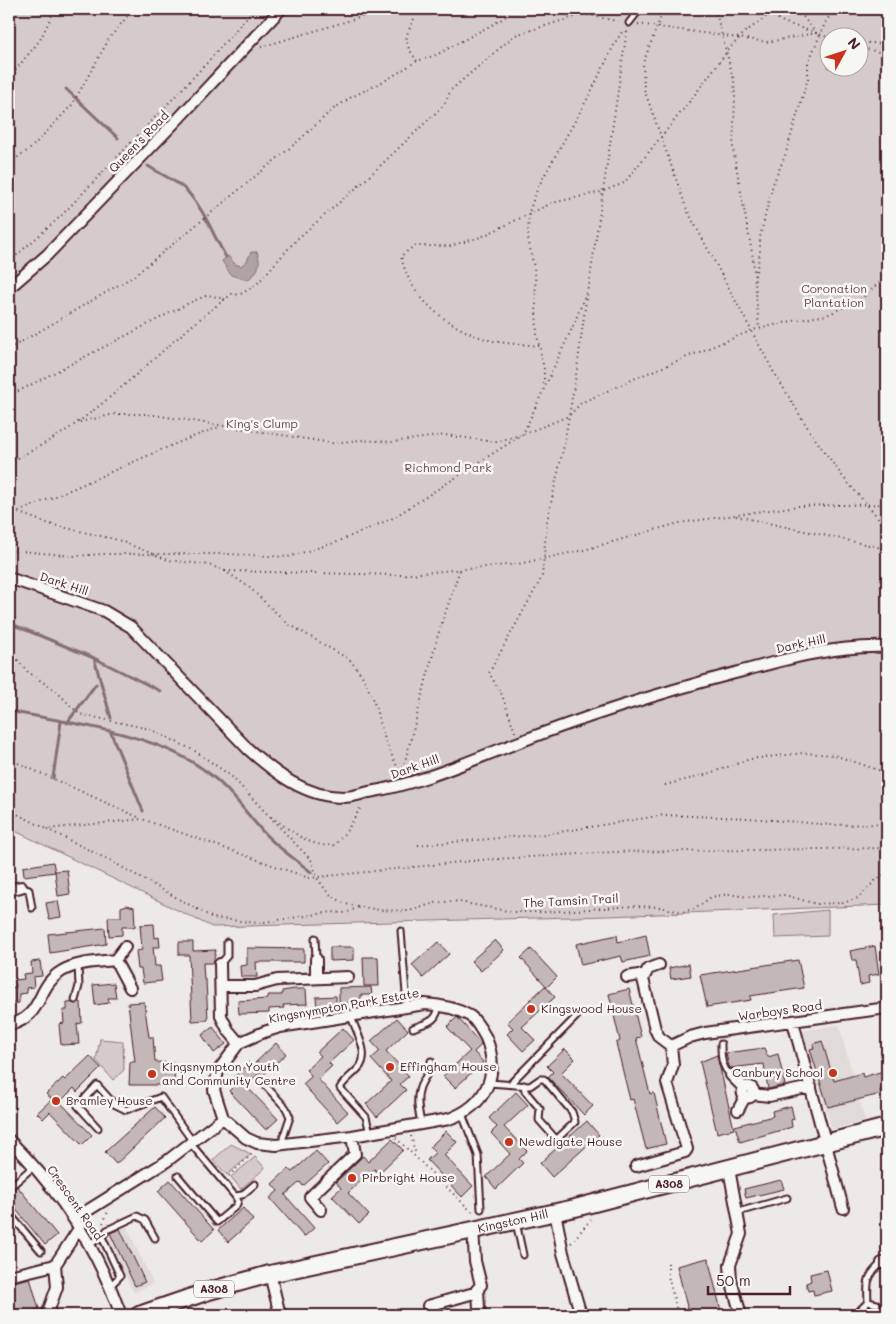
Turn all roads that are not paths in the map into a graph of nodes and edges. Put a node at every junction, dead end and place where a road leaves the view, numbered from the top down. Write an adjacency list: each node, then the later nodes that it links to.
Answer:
1 (281, 9): 4 (street, Queen's Road)
2 (640, 9): 3 (lane)
3 (628, 23)
4 (9, 288)
5 (9, 578): 6 (street, Dark Hill)
6 (887, 647)
7 (21, 887): 8 (street); 9 (lane)
8 (9, 890)
9 (32, 908)
10 (401, 931): 27 (lane)
11 (315, 938): 14 (lane)
12 (227, 942): 16 (lane)
13 (125, 947): 15 (street)
14 (316, 959): 21 (street)
15 (115, 960): 17 (street); 24 (street)
16 (220, 964): 23 (street)
17 (78, 965): 25 (lane); 32 (street)
18 (659, 965): 22 (street)
19 (348, 977): 21 (street)
20 (627, 977): 22 (street)
21 (316, 978): 23 (street)
22 (643, 979): 36 (street)
23 (221, 986): 34 (street)
24 (130, 988)
25 (75, 1000)
26 (439, 1005): 27 (street, Kingsnympton Park Estate); 33 (lane); 39 (street, Kingsnympton Park Estate)
27 (407, 1007): 29 (street, Kingsnympton Park Estate)
28 (887, 1008): 31 (street, Warboys Road)
29 (350, 1016): 34 (street, Kingsnympton Park Estate); 51 (lane)
30 (577, 1016): 41 (lane)
31 (793, 1022): 36 (street, Warboys Road); 43 (street)
32 (9, 1025)
33 (413, 1028)
34 (239, 1044): 47 (street, Kingsnympton Park Estate)
35 (721, 1044): 38 (lane)
36 (675, 1045): 58 (street)
37 (431, 1061): 48 (lane)
38 (731, 1075): 44 (street)
39 (489, 1083): 41 (lane); 46 (street)
40 (264, 1084): 56 (lane)
41 (510, 1084): 42 (lane)
42 (524, 1085): 42 (lane)
43 (811, 1087): 44 (street); 55 (street)
44 (747, 1093): 45 (street)
45 (738, 1110)
46 (462, 1114): 48 (street); 67 (lane)
47 (223, 1118): 54 (street); 56 (street)
48 (421, 1124): 51 (street)
49 (887, 1127): 55 (main road, Kingston Hill / A308)
50 (98, 1128): 54 (lane)
51 (370, 1133): 52 (street)
52 (352, 1136): 56 (street); 66 (street)
53 (9, 1140): 57 (street, Crescent Road)
54 (192, 1143): 63 (lane); 72 (street)
55 (827, 1143): 59 (main road, Kingston Hill / A308); 65 (street)
56 (284, 1144)
57 (34, 1166): 62 (lane); 72 (street, Crescent Road)
58 (636, 1166)
59 (729, 1169): 68 (main road, Kingston Hill / A308); 69 (street)
60 (178, 1176): 63 (lane)
61 (255, 1184): 63 (lane)
62 (9, 1188)
63 (235, 1196)
64 (787, 1198): 69 (lane)
65 (843, 1208)
66 (321, 1210)
67 (479, 1210)
68 (555, 1212): 71 (main road, Kingston Hill / A308); 93 (street)
69 (738, 1212): 94 (street)
70 (9, 1213): 77 (lane)
71 (516, 1222): 73 (main road, Kingston Hill / A308); 78 (lane)
72 (77, 1223): 76 (street, Crescent Road); 80 (street)
73 (473, 1229): 81 (main road, Kingston Hill / A308); 84 (street)
74 (102, 1238): 75 (lane); 76 (lane); 83 (lane)
75 (155, 1238)
76 (90, 1243): 83 (street, Crescent Road)
77 (41, 1251)
78 (523, 1255)
79 (885, 1263): 85 (lane)
80 (55, 1265): 82 (street); 88 (street)
81 (270, 1274): 90 (main road, Kingston Hill / A308); 91 (street)
82 (9, 1276)
83 (110, 1287): 89 (street, Crescent Road)
84 (478, 1290): 87 (street); 92 (street)
85 (868, 1302): 86 (lane); 95 (lane)
86 (876, 1304)
87 (428, 1306)
88 (47, 1315)
89 (121, 1315)
90 (139, 1315)
91 (280, 1315)
92 (481, 1315)
93 (581, 1315)
94 (741, 1315)
95 (855, 1315)

